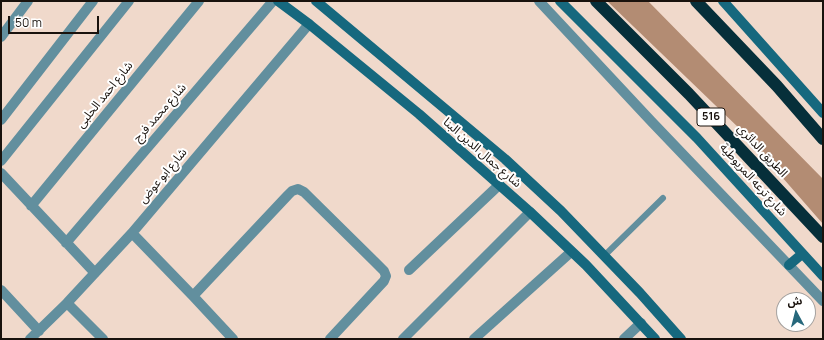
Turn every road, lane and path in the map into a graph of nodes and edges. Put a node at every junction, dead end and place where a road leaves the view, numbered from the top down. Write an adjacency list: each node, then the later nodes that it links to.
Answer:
1 (28, 1): 14 (street)
2 (93, 1): 16 (street)
3 (129, 1): 18 (street)
4 (199, 1): 22 (street, شارع احمد الحلبى)
5 (273, 1): 26 (street, شارع محمد فرج)
6 (278, 1): 13 (main road, شارع جمال الدين البنا)
7 (316, 1): 29 (main road, شارع جمال الدين البنا)
8 (538, 1): 30 (street)
9 (560, 1): 28 (main road, شارع ترعه المريوطية)
10 (596, 1): 25 (highway, الطريق الدائري / 516)
11 (696, 1): 17 (highway)
12 (723, 1): 15 (main road)
13 (309, 24): 20 (main road, شارع جمال الدين البنا); 24 (street, شارع ابو عوض)
14 (1, 37)
15 (823, 113)
16 (1, 120)
17 (823, 139)
18 (1, 161)
19 (1, 173): 22 (street)
20 (499, 185): 23 (main road, شارع جمال الدين البنا); 31 (street)
21 (663, 198): 29 (lane)
22 (31, 206): 26 (street)
23 (530, 212): 27 (main road, شارع جمال الدين البنا); 44 (street)
24 (132, 233): 32 (street, شارع ابو عوض); 35 (street)
25 (823, 237)
26 (66, 243): 32 (street)
27 (571, 252): 38 (main road, شارع جمال الدين البنا); 45 (street)
28 (802, 254): 30 (main road); 33 (main road, شارع ترعه المريوطية)
29 (604, 256): 48 (main road, شارع جمال الدين البنا)
30 (789, 266): 36 (street)
31 (409, 270)
32 (96, 273): 37 (street, شارع ابو عوض)
33 (823, 276)
34 (1, 290): 39 (street)
35 (193, 296): 42 (street); 43 (street)
36 (823, 301)
37 (67, 303): 39 (street, شارع ابو عوض); 41 (street)
38 (641, 323): 46 (street); 47 (main road, شارع جمال الدين البنا)
39 (38, 331): 40 (street, شارع ابو عوض)
40 (30, 339)
41 (102, 339)
42 (233, 339)
43 (330, 339)
44 (403, 339)
45 (474, 339)
46 (624, 339)
47 (655, 339)
48 (681, 339)

